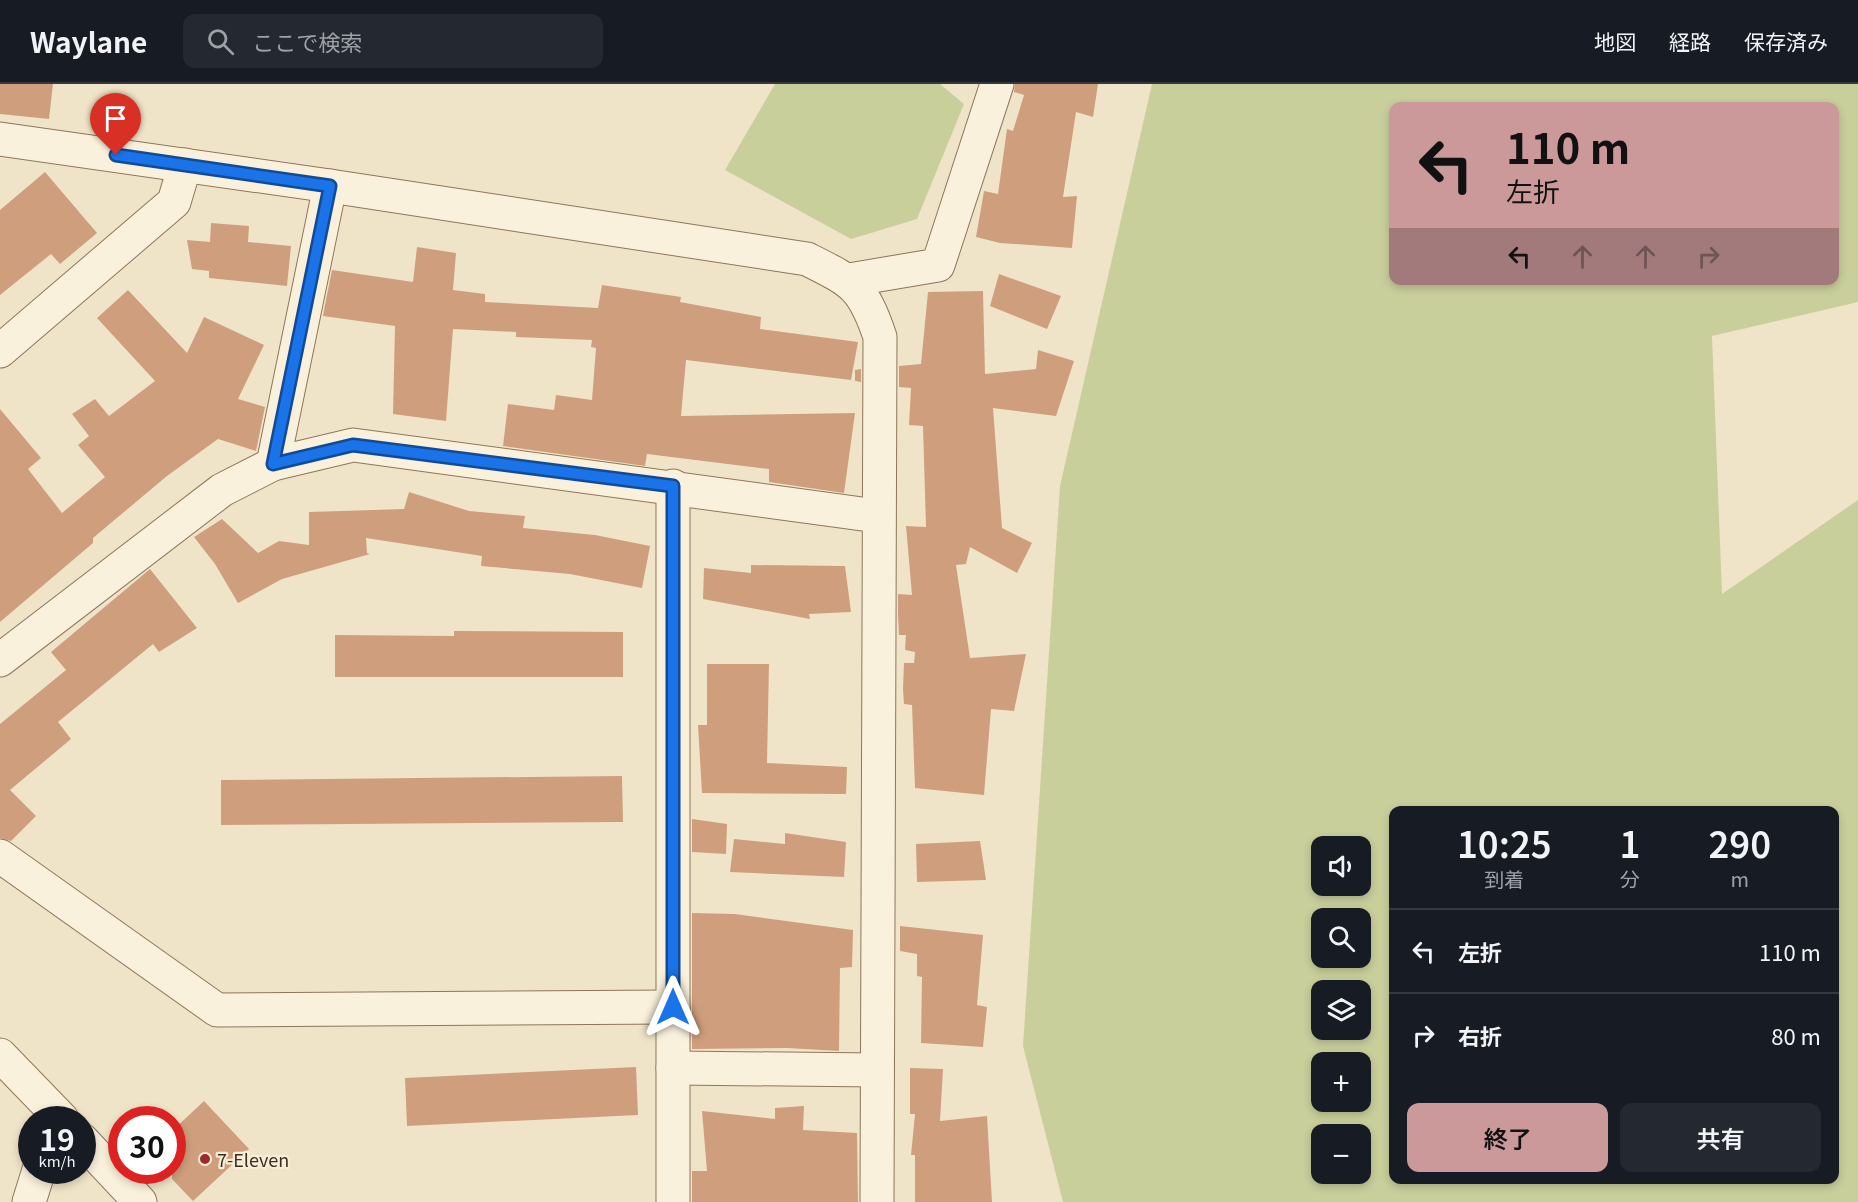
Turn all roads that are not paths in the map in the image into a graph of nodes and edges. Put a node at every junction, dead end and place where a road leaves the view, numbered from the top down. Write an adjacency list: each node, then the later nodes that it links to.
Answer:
1 (997, 84): 5 (street)
2 (0, 139): 3 (street)
3 (185, 165): 4 (street); 6 (street)
4 (330, 186): 5 (street); 7 (street)
5 (849, 280): 9 (street)
6 (0, 351)
7 (273, 464): 8 (street); 10 (street)
8 (673, 486): 9 (street); 12 (street)
9 (877, 516): 15 (street)
10 (0, 660)
11 (3, 865): 12 (street)
12 (673, 1007): 14 (street)
13 (0, 1055): 16 (street)
14 (673, 1068): 15 (street); 21 (street)
15 (877, 1070): 22 (street)
16 (48, 1106)
17 (96, 1155): 20 (street)
18 (35, 1184): 19 (street)
19 (29, 1202)
20 (140, 1202)
21 (673, 1202)
22 (877, 1202)

